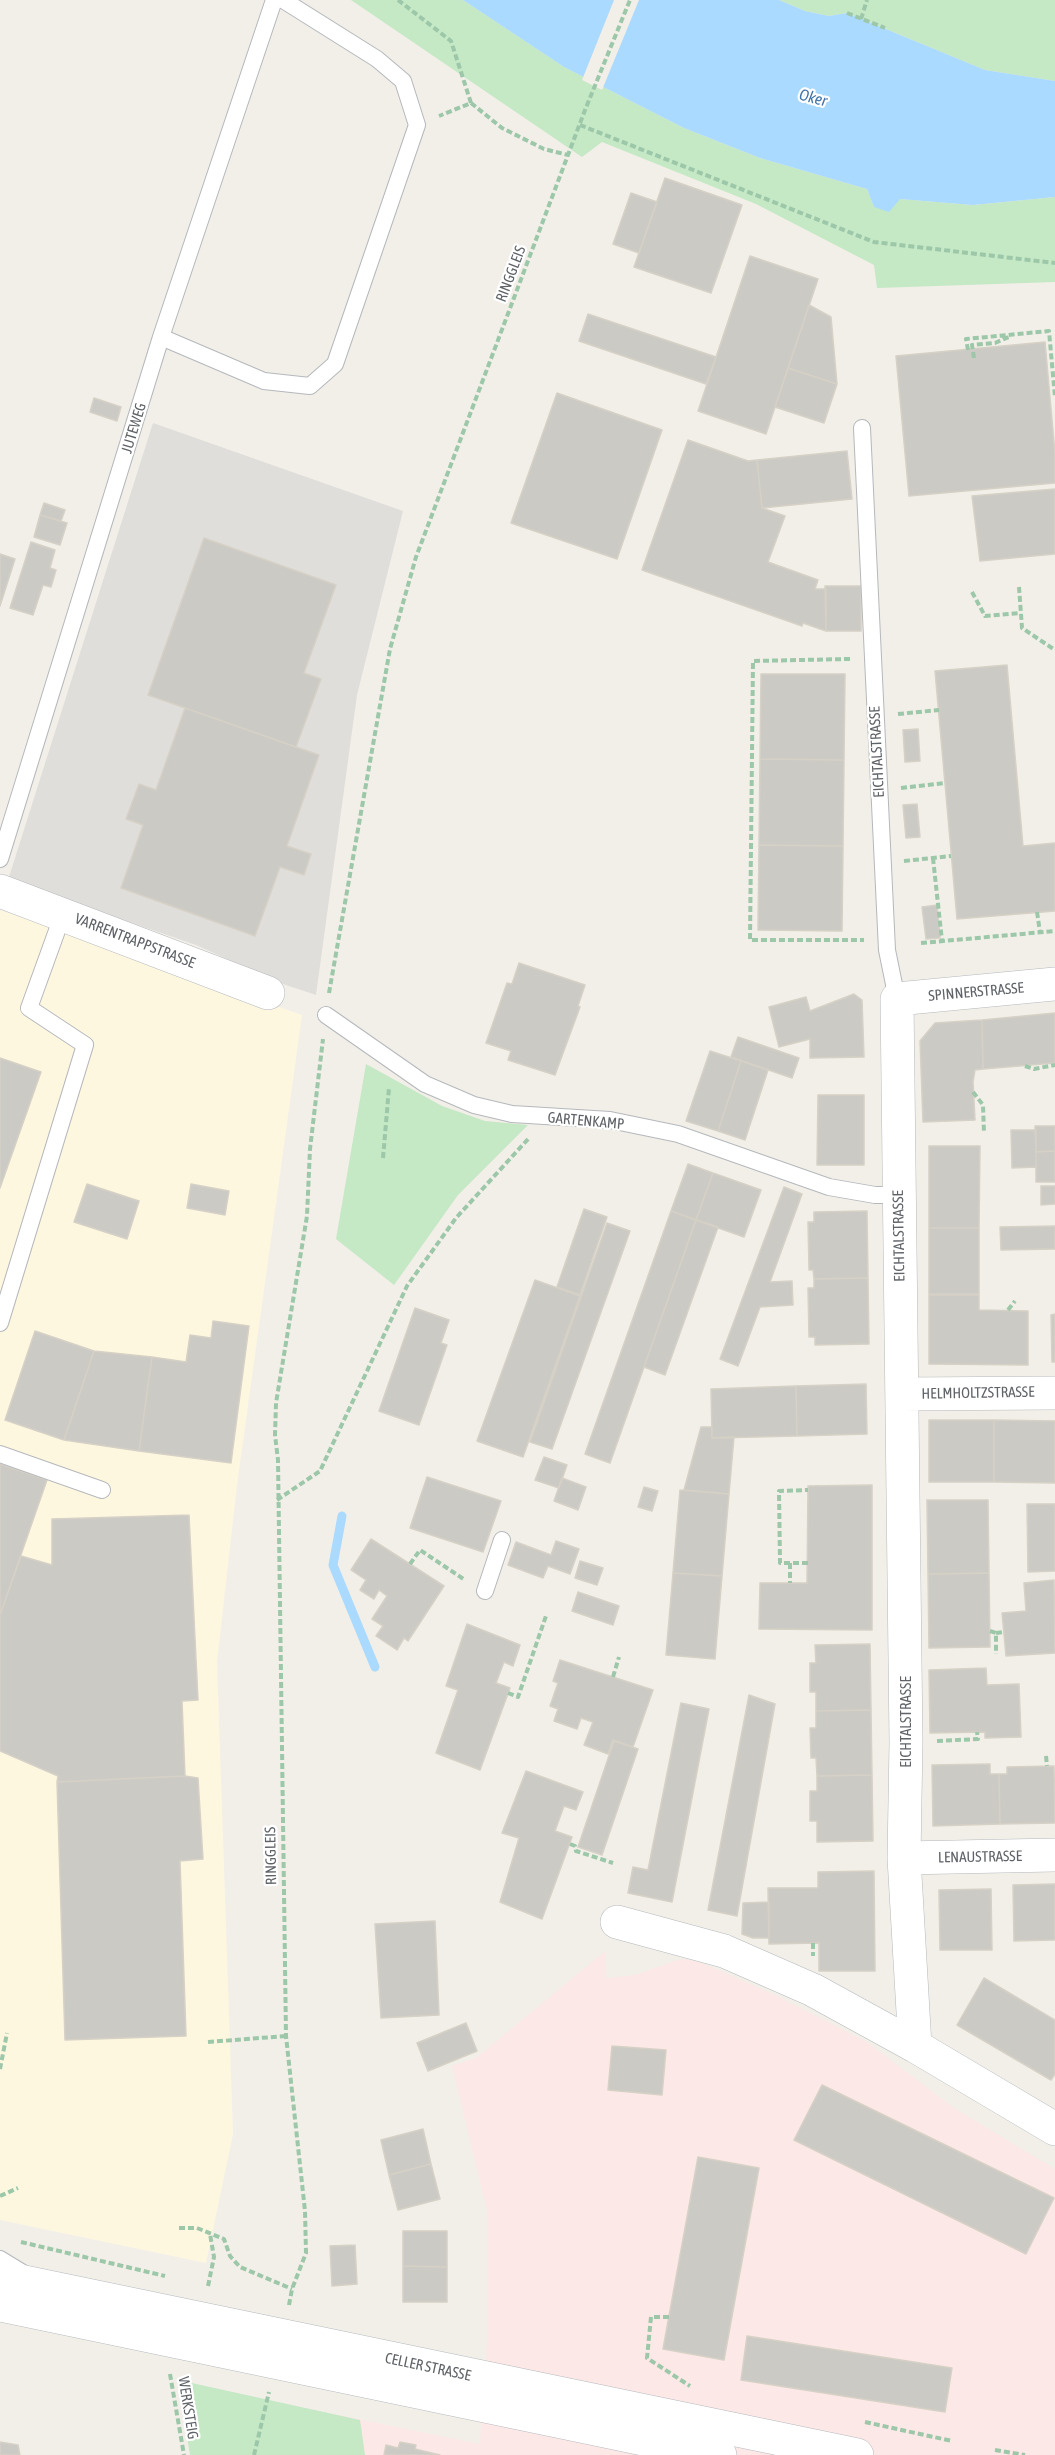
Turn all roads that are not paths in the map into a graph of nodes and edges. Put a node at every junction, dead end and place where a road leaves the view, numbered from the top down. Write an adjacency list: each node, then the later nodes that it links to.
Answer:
1 (274, 0): 3 (lane, JUTEWEG)
2 (283, 0): 3 (lane)
3 (161, 337): 5 (lane, JUTEWEG)
4 (862, 428): 10 (lane, EICHTALSTRASSE)
5 (0, 859)
6 (0, 891): 7 (street, VARRENTRAPPSTRASSE)
7 (63, 914): 9 (street, VARRENTRAPPSTRASSE); 13 (lane)
8 (1055, 984): 10 (street, SPINNERSTRASSE)
9 (268, 993)
10 (897, 999): 12 (street, EICHTALSTRASSE)
11 (326, 1015): 12 (lane, GARTENKAMP)
12 (898, 1195): 15 (street, EICHTALSTRASSE)
13 (0, 1323)
14 (1055, 1393): 15 (street, HELMHOLTZSTRASSE)
15 (902, 1394): 21 (street, EICHTALSTRASSE)
16 (0, 1454): 17 (lane)
17 (102, 1490)
18 (502, 1540): 19 (lane)
19 (485, 1591)
20 (1055, 1855): 21 (street, LENAUSTRASSE)
21 (904, 1858): 23 (street, EICHTALSTRASSE)
22 (617, 1922): 23 (street)
23 (915, 2046): 24 (street)
24 (1055, 2129)
25 (0, 2259): 27 (lane)
26 (0, 2277): 27 (street, CELLER STRASSE)
27 (42, 2284): 30 (street, CELLER STRASSE)
28 (0, 2305): 29 (street, CELLER STRASSE)
29 (720, 2455)
30 (856, 2455)

